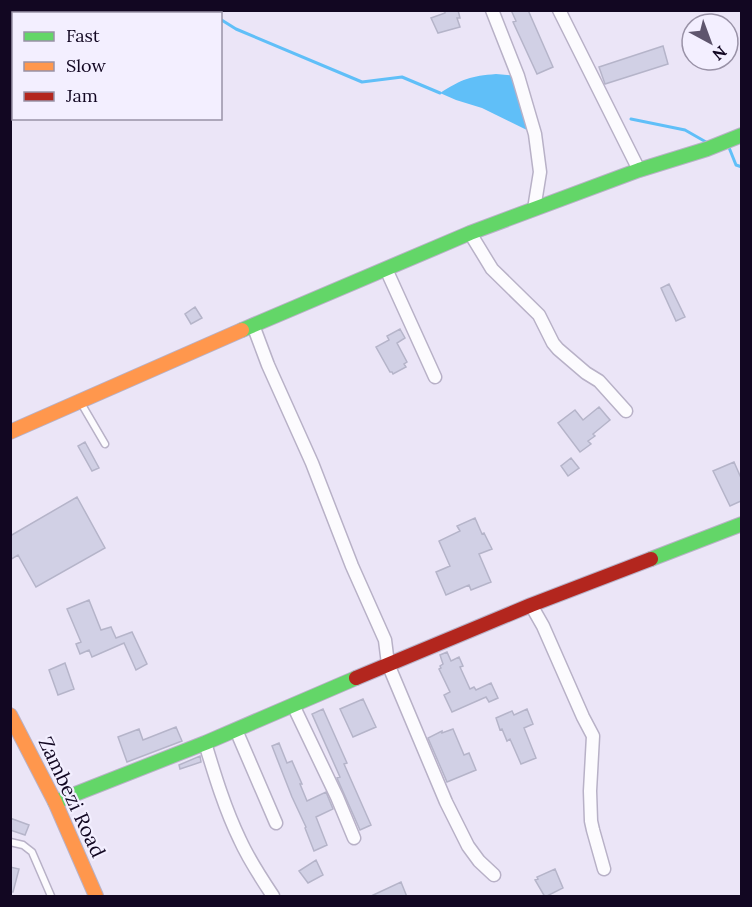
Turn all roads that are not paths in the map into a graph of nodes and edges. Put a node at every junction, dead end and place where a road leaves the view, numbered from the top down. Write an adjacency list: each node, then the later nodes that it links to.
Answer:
1 (492, 10): 5 (street)
2 (559, 10): 4 (street)
3 (741, 135): 4 (street)
4 (639, 170): 5 (street)
5 (534, 209): 6 (street)
6 (470, 233): 7 (street); 11 (street)
7 (386, 269): 8 (street); 9 (street)
8 (253, 325): 10 (street); 16 (street)
9 (435, 377)
10 (81, 402): 12 (street); 13 (lane)
11 (626, 411)
12 (10, 432)
13 (105, 444)
14 (741, 524): 15 (street)
15 (531, 605): 16 (street); 25 (street)
16 (388, 664): 17 (street); 26 (street)
17 (293, 705): 19 (street); 23 (street)
18 (10, 715): 21 (street, Zambezi Road)
19 (236, 730): 20 (street); 22 (street)
20 (205, 743): 21 (street); 29 (street)
21 (55, 802): 28 (street, Zambezi Road)
22 (276, 823)
23 (354, 837)
24 (10, 842): 27 (lane)
25 (604, 869)
26 (494, 875)
27 (51, 897)
28 (96, 897)
29 (273, 897)

